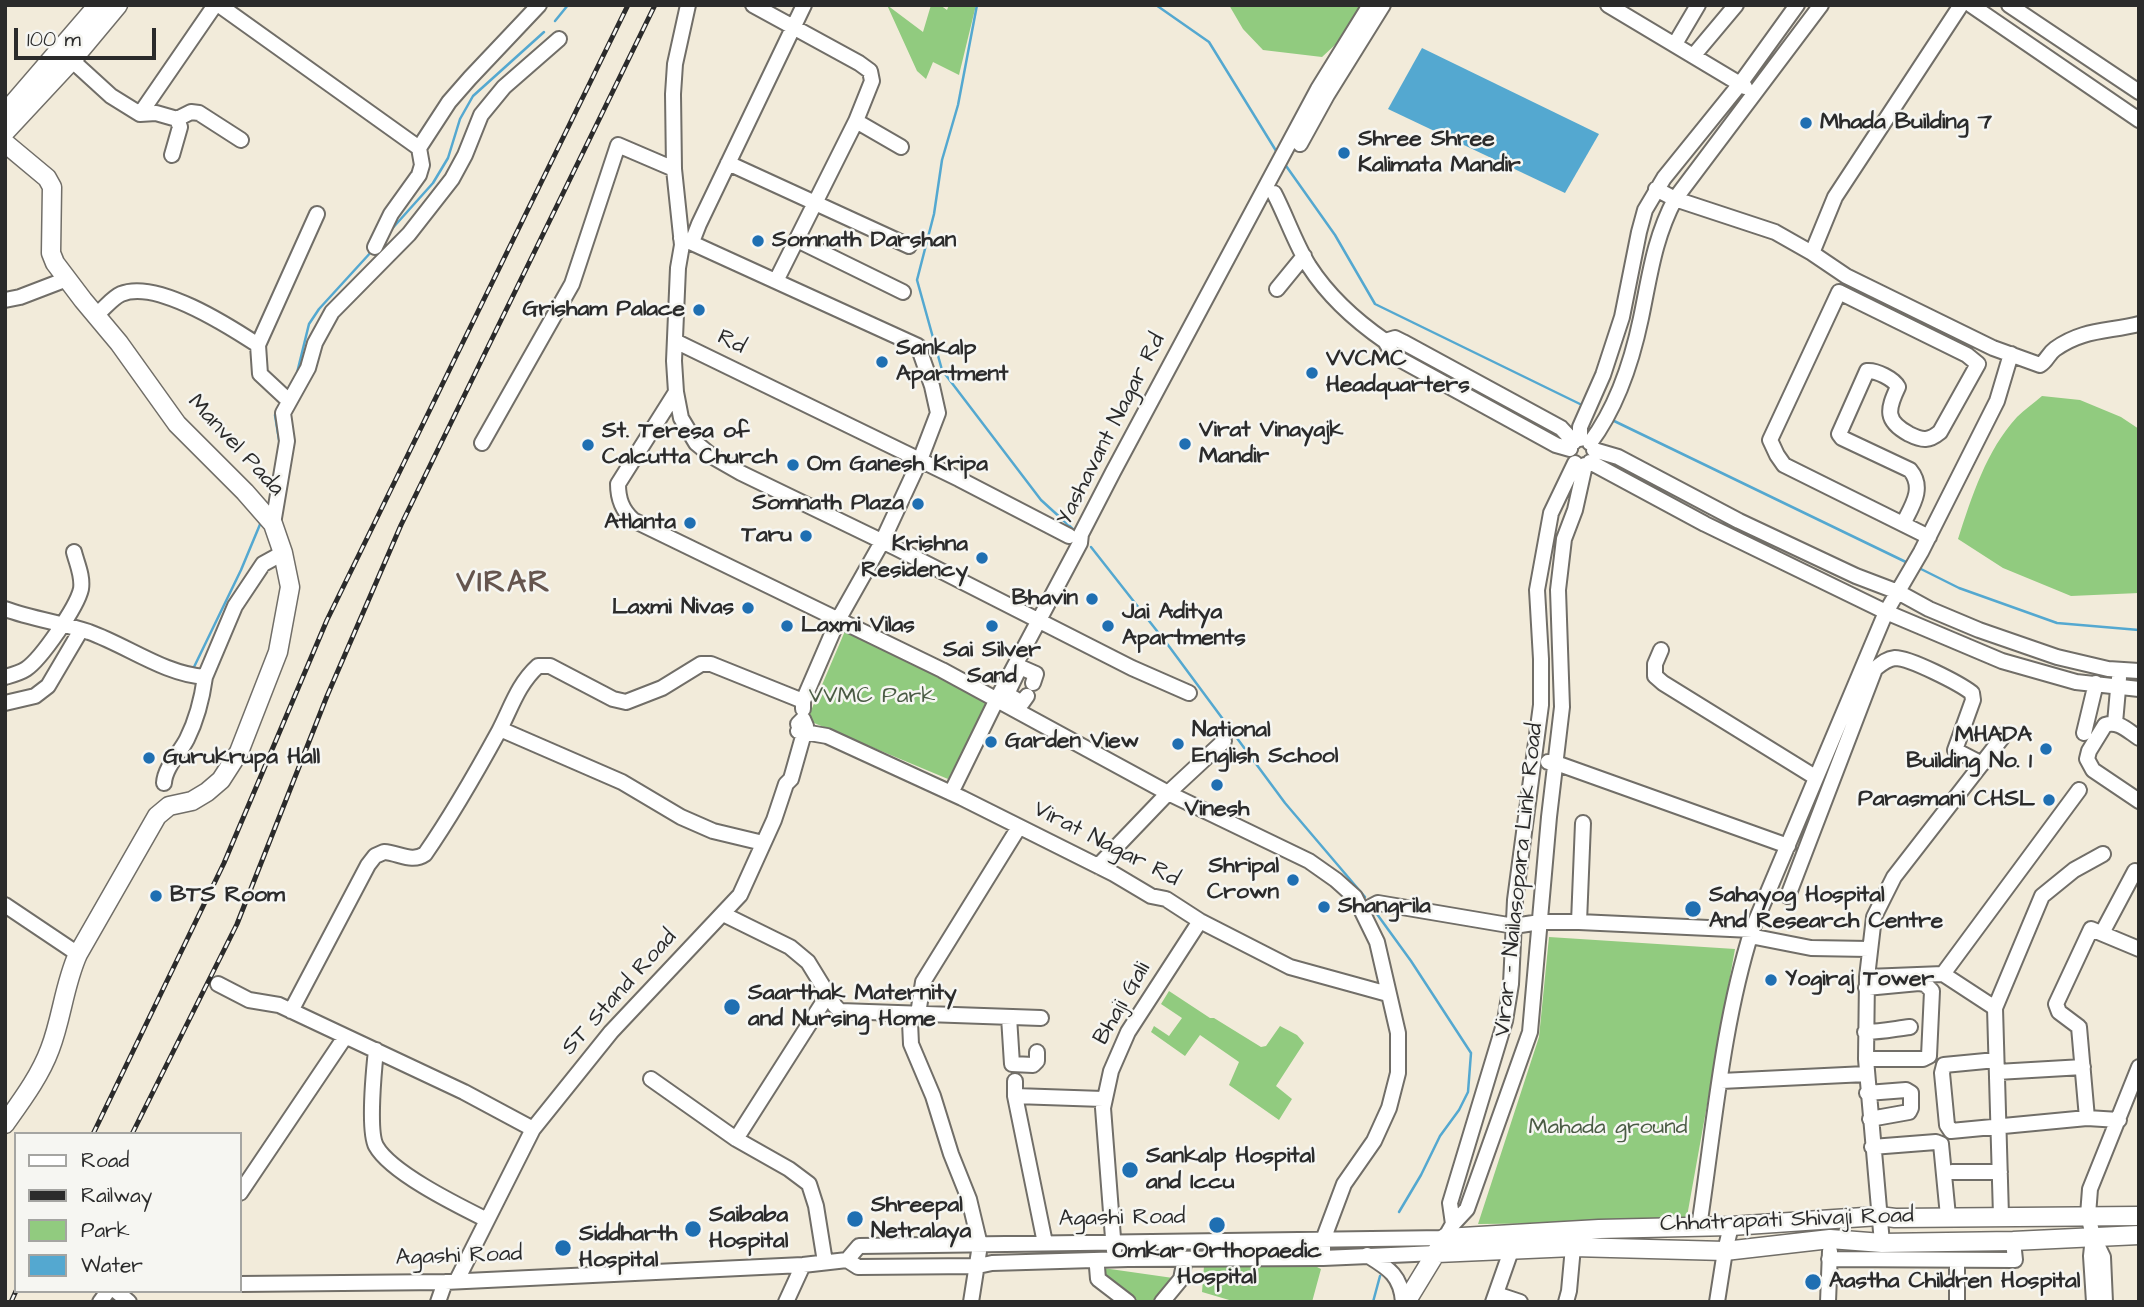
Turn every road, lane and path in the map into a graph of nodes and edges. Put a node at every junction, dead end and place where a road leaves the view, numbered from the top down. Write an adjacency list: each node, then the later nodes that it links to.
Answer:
1 (98, 5): 22 (main road)
2 (118, 5): 22 (main road)
3 (217, 5): 30 (street); 38 (street)
4 (540, 5): 38 (street)
5 (688, 5): 41 (street)
6 (753, 5): 18 (street)
7 (804, 5): 18 (street)
8 (1370, 5): 26 (street)
9 (1383, 5): 26 (street)
10 (1608, 5): 21 (street)
11 (1698, 5): 21 (street)
12 (1736, 5): 23 (street)
13 (1821, 5): 28 (street, Virar - Nailasopara Link Road)
14 (1961, 5): 51 (street)
15 (1971, 5): 24 (street)
16 (2009, 5): 20 (street)
17 (1792, 7): 25 (street, Virar - Nailasopara Link Road)
18 (794, 26): 33 (street); 40 (street)
19 (559, 39): 70 (street)
20 (2066, 42): 24 (street); 27 (street)
21 (1675, 44): 23 (street)
22 (66, 55): 29 (main road); 30 (street); 34 (main road)
23 (1694, 55): 25 (street)
24 (2052, 62): 32 (street)
25 (1740, 84): 28 (street); 43 (street, Virar - Nailasopara Link Road)
26 (1322, 92): 42 (street, Yashavant Nagar Rd)
27 (2139, 92)
28 (1756, 95): 44 (street, Virar - Nailasopara Link Road)
29 (5, 113)
30 (140, 114): 31 (street)
31 (177, 119): 35 (street); 39 (street)
32 (2139, 120)
33 (856, 121): 37 (street); 45 (street)
34 (5, 132)
35 (241, 140)
36 (5, 143): 54 (main road, Manvel Pada)
37 (901, 147)
38 (419, 148): 50 (street)
39 (172, 155)
40 (728, 163): 45 (street); 47 (street)
41 (674, 169): 47 (street); 71 (street)
42 (1276, 182): 52 (street); 77 (street, Yashavant Nagar Rd)
43 (1656, 189): 44 (street); 67 (street, Virar - Nailasopara Link Road)
44 (1675, 200): 51 (street); 68 (street, Virar - Nailasopara Link Road)
45 (814, 204): 48 (street); 49 (street)
46 (317, 214): 63 (street)
47 (687, 240): 55 (street); 62 (street)
48 (797, 240): 55 (street); 57 (street)
49 (909, 246)
50 (375, 247)
51 (1812, 253): 53 (street)
52 (1304, 256): 56 (street); 72 (street)
53 (1846, 276): 58 (street); 64 (street)
54 (67, 279): 59 (street); 60 (main road, Manvel Pada)
55 (776, 281): 73 (street)
56 (1277, 289)
57 (903, 292)
58 (1839, 292): 66 (street); 75 (street)
59 (5, 300)
60 (96, 315): 63 (street); 74 (main road, Manvel Pada)
61 (2139, 324): 65 (street)
62 (675, 341): 69 (street); 73 (street, Rd)
63 (258, 345): 70 (street)
64 (1991, 346): 65 (street); 66 (street)
65 (2011, 354): 76 (street)
66 (1978, 364): 75 (street)
67 (1603, 375): 68 (street); 72 (street, Virar - Nailasopara Link Road)
68 (1622, 383): 72 (street, Virar - Nailasopara Link Road)
69 (676, 392): 78 (street); 84 (street)
70 (289, 401): 74 (street)
71 (482, 443)
72 (1584, 447): 81 (street); 83 (street); 107 (street, Virar - Nailasopara Link Road); 108 (street, Virar - Nailasopara Link Road)
73 (920, 460): 77 (street, Rd); 78 (street)
74 (273, 524): 80 (main road, Manvel Pada)
75 (1903, 524): 76 (street)
76 (1929, 537): 81 (street)
77 (1074, 540): 85 (street, Yashavant Nagar Rd)
78 (883, 542): 84 (street); 85 (street)
79 (74, 552): 86 (street)
80 (283, 553): 92 (street); 135 (main road, Manvel Pada)
81 (1901, 588): 83 (street); 89 (street)
82 (5, 609): 86 (street)
83 (1886, 612): 93 (street); 110 (street)
84 (838, 620): 97 (street); 98 (street)
85 (1039, 622): 96 (street); 97 (street, Yashavant Nagar Rd)
86 (61, 625): 87 (street); 91 (street)
87 (81, 630): 92 (street); 99 (street)
88 (1661, 650): 110 (street)
89 (2120, 670): 90 (street); 94 (street)
90 (2139, 671)
91 (5, 677)
92 (205, 677): 111 (street)
93 (2096, 683): 94 (street); 103 (street)
94 (2118, 687): 95 (street); 100 (street)
95 (2139, 689)
96 (1189, 693)
97 (1001, 695): 97 (street); 112 (street, Yashavant Nagar Rd); 114 (street)
98 (803, 701): 101 (street, ST Stand Road); 102 (street)
99 (5, 703)
100 (2115, 723): 105 (street); 115 (street)
101 (802, 726): 112 (street, Virat Nagar Rd); 118 (street, ST Stand Road)
102 (500, 729): 118 (street); 142 (street)
103 (2084, 733)
104 (2005, 734): 109 (street)
105 (2139, 738)
106 (1224, 741): 114 (street)
107 (1535, 761): 108 (street); 130 (street, Virar - Nailasopara Link Road)
108 (1556, 763): 119 (street); 128 (street, Virar - Nailasopara Link Road)
109 (1982, 764): 123 (street); 133 (street)
110 (1815, 777): 119 (street)
111 (164, 783)
112 (952, 789): 117 (street, Virat Nagar Rd); 121 (street)
113 (2079, 790): 136 (street)
114 (1168, 793): 121 (street); 125 (street)
115 (2139, 801)
116 (1583, 822): 129 (street)
117 (1019, 827): 121 (street, Virat Nagar Rd); 143 (street)
118 (763, 843): 126 (street, ST Stand Road)
119 (1788, 846): 131 (street)
120 (2103, 854): 141 (street)
121 (1100, 863): 127 (street, Virat Nagar Rd)
122 (2135, 871): 132 (street)
123 (1788, 896)
124 (5, 905): 135 (street)
125 (1370, 907): 130 (street); 140 (street)
126 (723, 914): 139 (street); 165 (street, ST Stand Road)
127 (1200, 921): 140 (street, Virat Nagar Rd); 159 (street, Bhaji Gali)
128 (1541, 922): 129 (street); 130 (street); 181 (street, Virar - Nailasopara Link Road)
129 (1579, 922): 131 (street)
130 (1514, 926): 181 (street, Virar - Nailasopara Link Road)
131 (1751, 933): 133 (street); 157 (street)
132 (2102, 933): 134 (street); 155 (street)
133 (1869, 949): 138 (street)
134 (2139, 949)
135 (78, 954): 163 (main road, Manvel Pada)
136 (1943, 974): 138 (street); 141 (street)
137 (218, 984): 142 (street)
138 (1867, 984): 147 (street); 153 (street)
139 (829, 993): 143 (street); 166 (street)
140 (1388, 994): 183 (street)
141 (1995, 1008): 152 (street)
142 (291, 1011): 148 (street)
143 (914, 1018): 144 (street); 188 (street)
144 (1010, 1021): 145 (street); 150 (street)
145 (1039, 1024)
146 (1910, 1027): 147 (street)
147 (1867, 1032): 153 (street)
148 (345, 1037): 149 (street); 170 (street)
149 (376, 1050): 165 (street); 176 (street)
150 (1037, 1052)
151 (1947, 1058): 152 (street)
152 (1997, 1062): 155 (street); 164 (street); 164 (street)
153 (1868, 1064): 157 (street); 158 (street)
154 (2139, 1067): 162 (street)
155 (2083, 1068): 160 (street)
156 (651, 1079): 166 (street)
157 (1721, 1081): 178 (street)
158 (1867, 1093): 161 (street); 161 (street)
159 (1103, 1099): 185 (street, Bhaji Gali); 187 (street)
160 (2087, 1118): 162 (street); 164 (street)
161 (1870, 1119): 167 (street)
162 (2119, 1120): 171 (street)
163 (5, 1124)
164 (1999, 1127): 169 (street)
165 (533, 1129): 176 (street, ST Stand Road)
166 (736, 1139): 199 (street)
167 (1872, 1147): 172 (street); 173 (street)
168 (1952, 1172): 169 (street)
169 (2000, 1172): 174 (street)
170 (242, 1190)
171 (2088, 1215): 174 (main road); 175 (main road); 180 (street)
172 (1879, 1216): 173 (main road); 177 (main road); 186 (street)
173 (1948, 1216): 174 (main road)
174 (2001, 1216)
175 (2139, 1216)
176 (487, 1220): 203 (street, ST Stand Road)
177 (1731, 1226): 178 (main road); 191 (street)
178 (1699, 1227): 181 (main road)
179 (2139, 1235): 180 (main road, Chhatrapati Shivaji Road)
180 (2093, 1236): 184 (main road, Chhatrapati Shivaji Road); 217 (street); 218 (street)
181 (1445, 1238): 183 (street, Agashi Road); 190 (main road, Chhatrapati Shivaji Road); 192 (street, Agashi Road); 211 (main road)
182 (1830, 1239): 186 (main road, Chhatrapati Shivaji Road); 191 (main road, Chhatrapati Shivaji Road); 196 (street)
183 (1323, 1240): 185 (street, Agashi Road); 193 (street)
184 (2013, 1241): 186 (main road, Chhatrapati Shivaji Road); 198 (street)
185 (1113, 1242): 187 (street, Agashi Road); 194 (street, Bhaji Gali)
186 (1882, 1243)
187 (1045, 1244): 188 (street, Agashi Road)
188 (980, 1245): 197 (street, Agashi Road); 201 (street)
189 (1573, 1247): 190 (main road, Chhatrapati Shivaji Road); 191 (main road, Chhatrapati Shivaji Road); 213 (street)
190 (1512, 1248): 205 (street)
191 (1725, 1251): 214 (street)
192 (1367, 1255): 193 (street, Agashi Road); 211 (street)
193 (1322, 1258): 195 (street, Agashi Road)
194 (1115, 1259): 195 (street, Agashi Road); 201 (street, Agashi Road)
195 (1185, 1259): 210 (street)
196 (1829, 1259): 198 (street); 215 (street)
197 (847, 1260): 199 (street, Agashi Road); 201 (street, Agashi Road)
198 (1957, 1261): 216 (street)
199 (825, 1262): 200 (street, Agashi Road)
200 (803, 1265): 203 (street, Agashi Road); 207 (street)
201 (978, 1266): 208 (street)
202 (1097, 1267): 209 (street)
203 (451, 1281): 204 (street, Agashi Road); 206 (street, ST Stand Road)
204 (242, 1284)
205 (1494, 1298): 212 (street)
206 (438, 1302)
207 (786, 1302)
208 (971, 1302)
209 (1128, 1302)
210 (1162, 1302)
211 (1404, 1302)
212 (1520, 1302)
213 (1566, 1302)
214 (1717, 1302)
215 (1828, 1302)
216 (1957, 1302)
217 (2094, 1302)
218 (2105, 1302)

